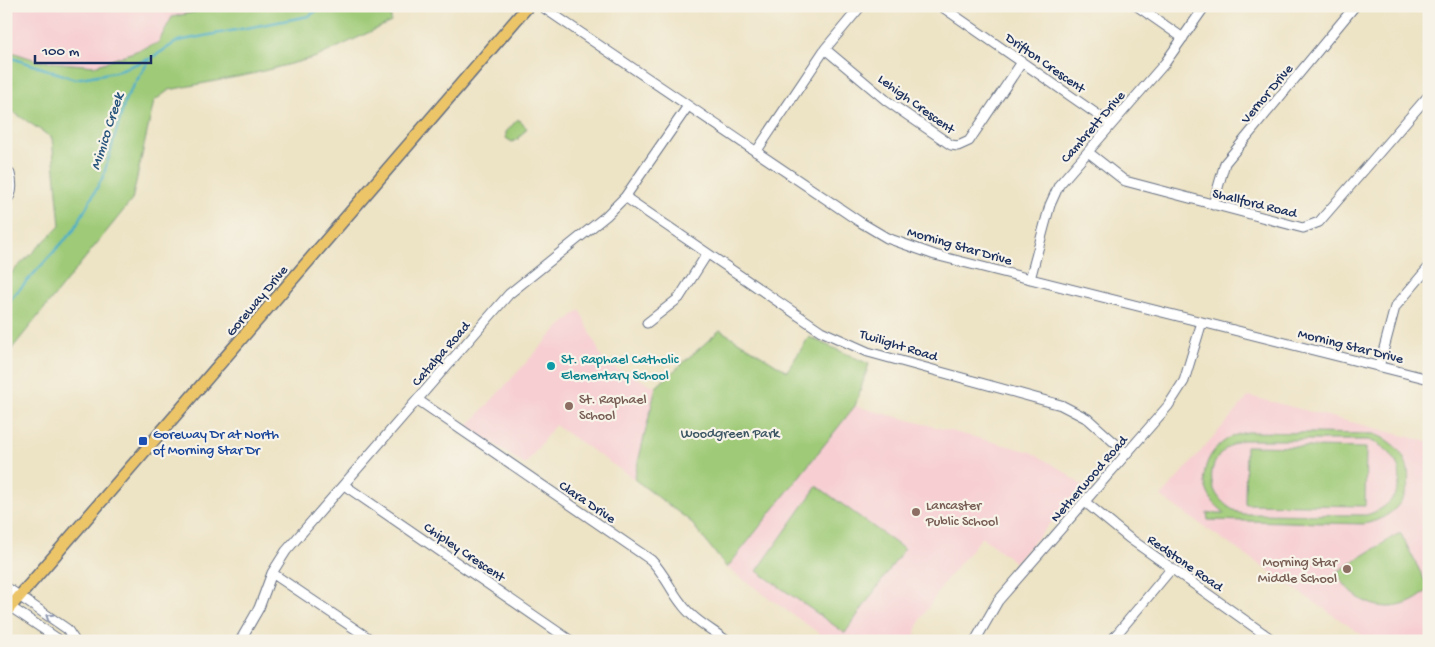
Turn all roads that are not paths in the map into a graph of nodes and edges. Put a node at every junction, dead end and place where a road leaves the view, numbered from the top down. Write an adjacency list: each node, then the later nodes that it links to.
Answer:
1 (528, 6): 34 (main road, Goreway Drive)
2 (541, 6): 12 (street, Morning Star Drive)
3 (861, 6): 9 (street)
4 (940, 6): 10 (street, Drifton Crescent)
5 (1137, 6): 8 (street)
6 (1205, 6): 8 (street, Cambrett Drive)
7 (1355, 6): 19 (street, Vernor Drive)
8 (1183, 38): 13 (street, Cambrett Drive)
9 (825, 49): 10 (street, Lehigh Crescent); 14 (street)
10 (1022, 62): 13 (street, Drifton Crescent)
11 (1429, 95): 19 (street, Shallford Road)
12 (688, 106): 14 (street, Morning Star Drive); 17 (street, Catalpa Road)
13 (1111, 124): 15 (street, Cambrett Drive)
14 (756, 152): 22 (street, Morning Star Drive)
15 (1088, 152): 19 (street, Shallford Road); 22 (street, Cambrett Drive)
16 (6, 171): 18 (street)
17 (625, 197): 20 (street, Twilight Road); 27 (street, Catalpa Road)
18 (6, 200)
19 (1213, 205)
20 (707, 254): 24 (street); 28 (street, Twilight Road)
21 (1429, 267): 25 (street)
22 (1030, 279): 23 (street, Morning Star Drive)
23 (1202, 322): 25 (street, Morning Star Drive); 28 (street, Netherwood Road)
24 (647, 323)
25 (1379, 367): 26 (street, Morning Star Drive)
26 (1429, 379)
27 (418, 400): 29 (street, Catalpa Road); 42 (street, Clara Drive)
28 (1126, 453): 30 (street, Netherwood Road)
29 (344, 484): 32 (street, Catalpa Road); 41 (street, Chipley Crescent)
30 (1085, 502): 31 (street, Redstone Road); 43 (street, Netherwood Road)
31 (1172, 568): 36 (street, Redstone Road); 44 (street)
32 (272, 573): 39 (street, Catalpa Road); 40 (street)
33 (6, 587): 34 (street)
34 (20, 597): 35 (main road, Goreway Drive); 38 (street, one-way to 34)
35 (8, 608): 37 (street)
36 (1263, 633): 45 (street); 46 (street, Redstone Road)
37 (62, 641)
38 (76, 641)
39 (240, 641)
40 (373, 641)
41 (571, 641)
42 (727, 641)
43 (975, 641)
44 (1111, 641)
45 (1256, 641)
46 (1274, 641)

